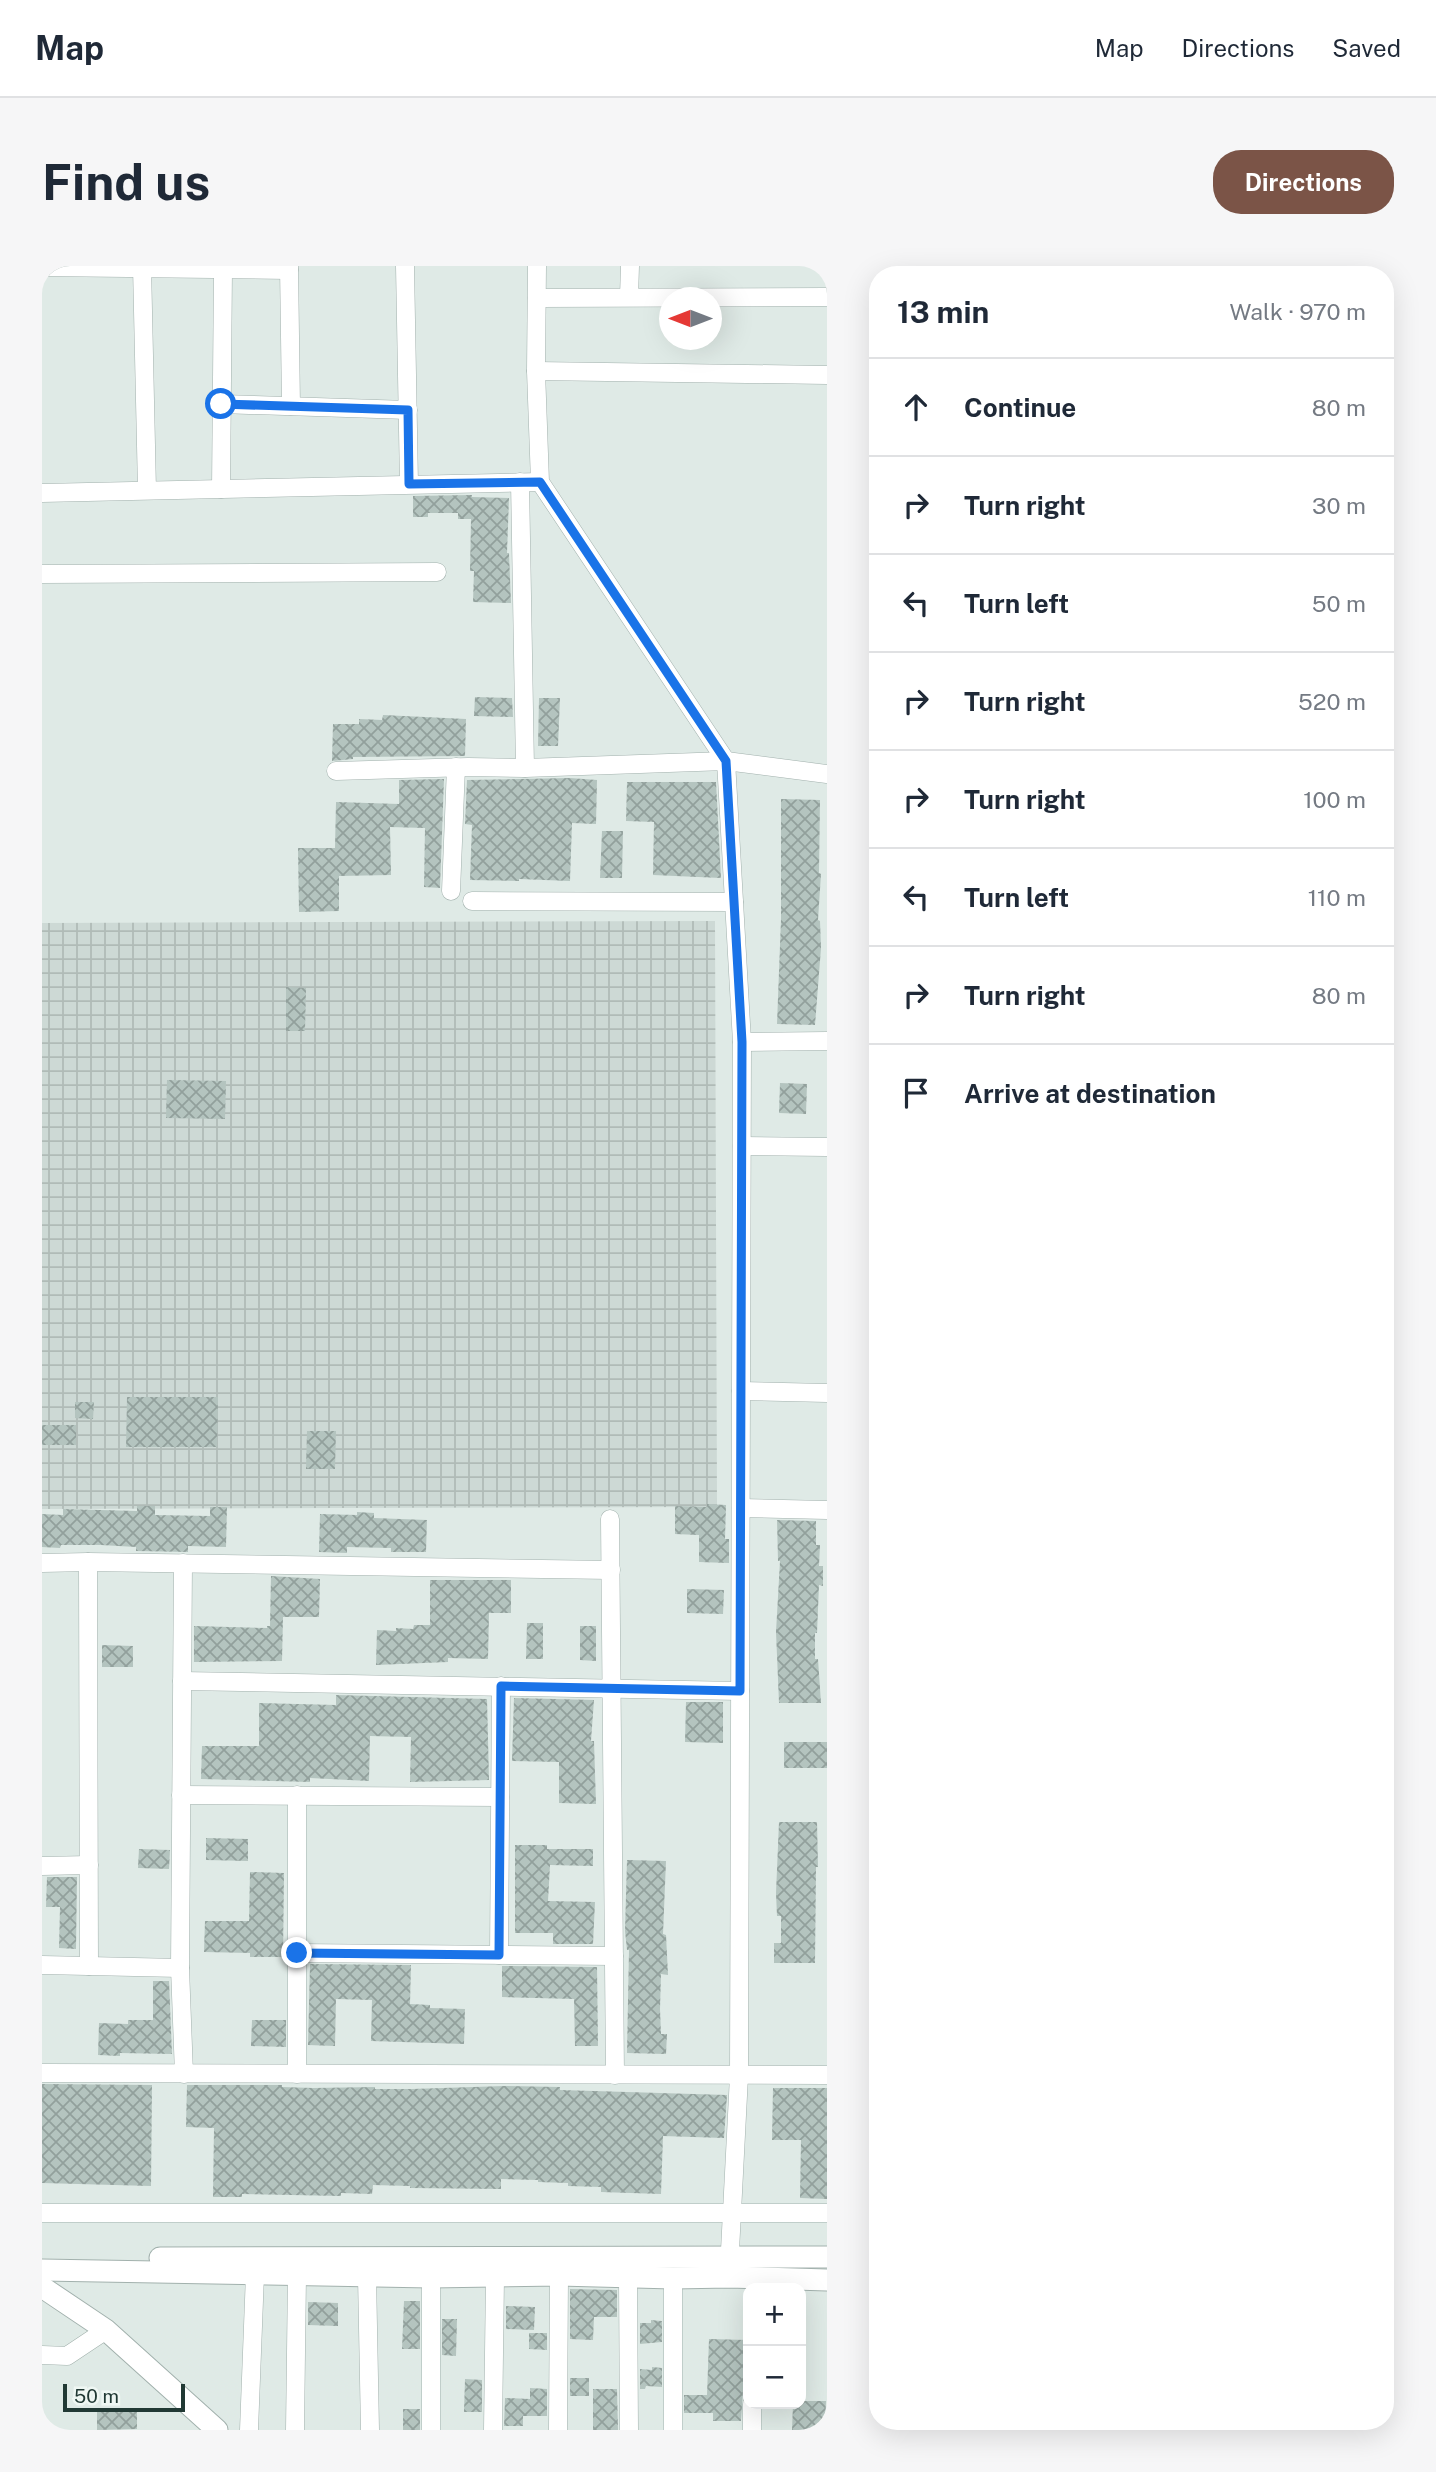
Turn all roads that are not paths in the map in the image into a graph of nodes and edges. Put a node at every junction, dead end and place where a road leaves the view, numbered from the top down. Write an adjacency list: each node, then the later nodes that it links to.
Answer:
1 (405, 266): 15 (street)
2 (537, 266): 10 (street)
3 (630, 266): 8 (street)
4 (42, 267): 5 (street)
5 (142, 267): 7 (street); 20 (street)
6 (289, 268): 7 (street); 14 (street)
7 (223, 269): 13 (street)
8 (629, 297): 9 (street); 10 (street)
9 (827, 297)
10 (537, 298): 11 (street)
11 (536, 371): 12 (street); 17 (street)
12 (827, 375)
13 (221, 404): 14 (street); 19 (street)
14 (291, 406): 15 (street)
15 (408, 410): 18 (street)
16 (520, 482): 17 (street); 18 (street); 26 (street)
17 (540, 482): 24 (street)
18 (409, 484): 19 (street)
19 (221, 489): 20 (street)
20 (147, 490): 21 (street)
21 (42, 493)
22 (437, 572): 23 (street)
23 (42, 574)
24 (726, 761): 26 (street); 28 (street); 31 (street)
25 (456, 767): 26 (street); 27 (street); 29 (street)
26 (525, 768)
27 (337, 771)
28 (827, 774)
29 (451, 891)
30 (472, 901): 31 (street)
31 (734, 902): 33 (street)
32 (827, 1041): 33 (street)
33 (742, 1042): 34 (street)
34 (742, 1146): 35 (street); 36 (street)
35 (827, 1147)
36 (741, 1391): 37 (street); 38 (street)
37 (827, 1393)
38 (741, 1508): 39 (street); 48 (street)
39 (827, 1510)
40 (610, 1520): 44 (street)
41 (88, 1562): 42 (street); 43 (street); 52 (street)
42 (42, 1563)
43 (183, 1563): 44 (street); 45 (street)
44 (611, 1570): 47 (street)
45 (182, 1681): 46 (street); 49 (street)
46 (501, 1686): 47 (street); 51 (street)
47 (611, 1688): 48 (street); 56 (street)
48 (740, 1691): 65 (street)
49 (181, 1794): 50 (street); 59 (street)
50 (297, 1795): 51 (street); 54 (street)
51 (500, 1797): 55 (street)
52 (89, 1865): 53 (street); 58 (street)
53 (42, 1866)
54 (297, 1953): 55 (street); 62 (street)
55 (499, 1955): 56 (street)
56 (614, 1955): 63 (street)
57 (42, 1965): 58 (street)
58 (89, 1966): 59 (street)
59 (180, 1968): 61 (street)
60 (42, 2073): 61 (street)
61 (184, 2074): 62 (street)
62 (297, 2074): 63 (street)
63 (615, 2075): 65 (street)
64 (827, 2075): 65 (street)
65 (739, 2076): 67 (street)
66 (42, 2213): 67 (street)
67 (732, 2213): 68 (street); 71 (street)
68 (827, 2213)
69 (827, 2258): 71 (street)
70 (42, 2259): 71 (street)
71 (729, 2266): 80 (street); 82 (street)
72 (42, 2270): 73 (street)
73 (255, 2274): 74 (street); 90 (street)
74 (297, 2275): 76 (street); 91 (street)
75 (559, 2275): 78 (street); 79 (street); 95 (street)
76 (367, 2276): 77 (street); 92 (street)
77 (431, 2277): 78 (street); 93 (street)
78 (495, 2277): 94 (street)
79 (628, 2278): 80 (street); 96 (street)
80 (673, 2278): 97 (street)
81 (827, 2280): 82 (street)
82 (751, 2283)
83 (42, 2287): 85 (street)
84 (42, 2303): 85 (street)
85 (69, 2303): 86 (street)
86 (106, 2330): 87 (street); 89 (street)
87 (42, 2355)
88 (752, 2409): 98 (street)
89 (217, 2430)
90 (249, 2430)
91 (295, 2430)
92 (370, 2430)
93 (431, 2430)
94 (493, 2430)
95 (558, 2430)
96 (629, 2430)
97 (673, 2430)
98 (752, 2430)

